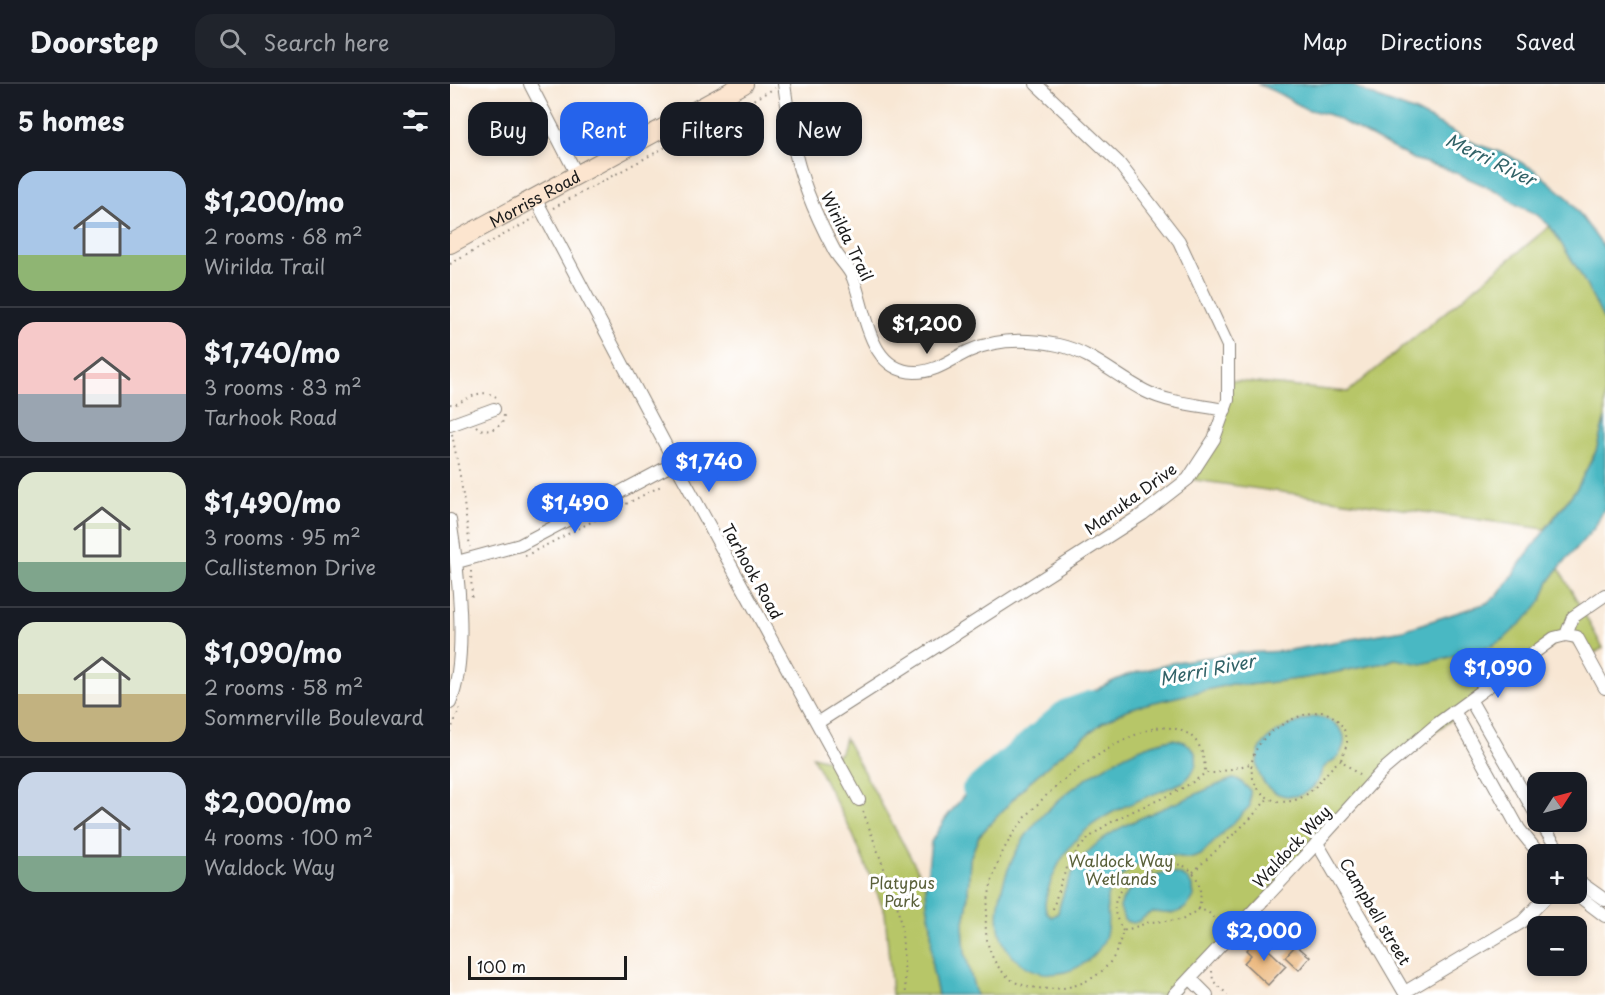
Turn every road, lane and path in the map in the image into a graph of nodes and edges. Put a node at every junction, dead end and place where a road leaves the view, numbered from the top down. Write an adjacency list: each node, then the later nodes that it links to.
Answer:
1 (530, 84): 5 (street)
2 (744, 84): 5 (street, Morriss Road)
3 (783, 84): 6 (path); 11 (street, Wirilda Trail)
4 (1036, 84): 11 (street, Manuka Drive)
5 (577, 175): 6 (street, Morriss Road)
6 (539, 206): 7 (street, Morriss Road); 8 (path); 14 (street, Tarhook Road)
7 (450, 244)
8 (450, 264)
9 (450, 404): 10 (path)
10 (500, 406): 12 (path); 13 (street)
11 (1225, 410): 25 (street, Manuka Drive)
12 (474, 425)
13 (451, 427): 16 (path)
14 (675, 463): 16 (street); 25 (street, Tarhook Road)
15 (450, 520): 17 (street)
16 (471, 558): 17 (street); 19 (path)
17 (457, 562): 23 (street)
18 (1605, 595): 20 (street)
19 (472, 603)
20 (1566, 634): 21 (street); 22 (street, Waldock Way)
21 (1605, 688)
22 (1471, 701): 24 (street, Waldock Way); 32 (street)
23 (456, 704): 26 (path)
24 (1454, 711): 30 (street, Waldock Way); 35 (street)
25 (817, 723): 33 (street, Tarhook Road)
26 (450, 732)
27 (1341, 760): 28 (path); 30 (path); 31 (path)
28 (1250, 764): 29 (path); 31 (path)
29 (1205, 773): 41 (path); 44 (path)
30 (1370, 784): 34 (street, Waldock Way)
31 (1269, 797): 36 (path)
32 (1527, 799)
33 (858, 800): 49 (path)
34 (1317, 843): 45 (street, Waldock Way); 48 (street, Campbell street)
35 (1531, 844)
36 (1193, 872): 42 (path); 44 (path)
37 (1587, 887): 38 (street)
38 (1605, 900)
39 (1587, 903): 43 (street)
40 (1539, 904): 48 (street)
41 (1053, 909)
42 (1199, 909): 44 (path); 45 (path)
43 (1605, 916)
44 (1123, 931)
45 (1231, 934): 47 (street, Waldock Way)
46 (1212, 970): 52 (path)
47 (1190, 978): 50 (street, Waldock Way); 51 (street)
48 (1406, 994)
49 (906, 995)
50 (1174, 995)
51 (1207, 995)
52 (1228, 995)

